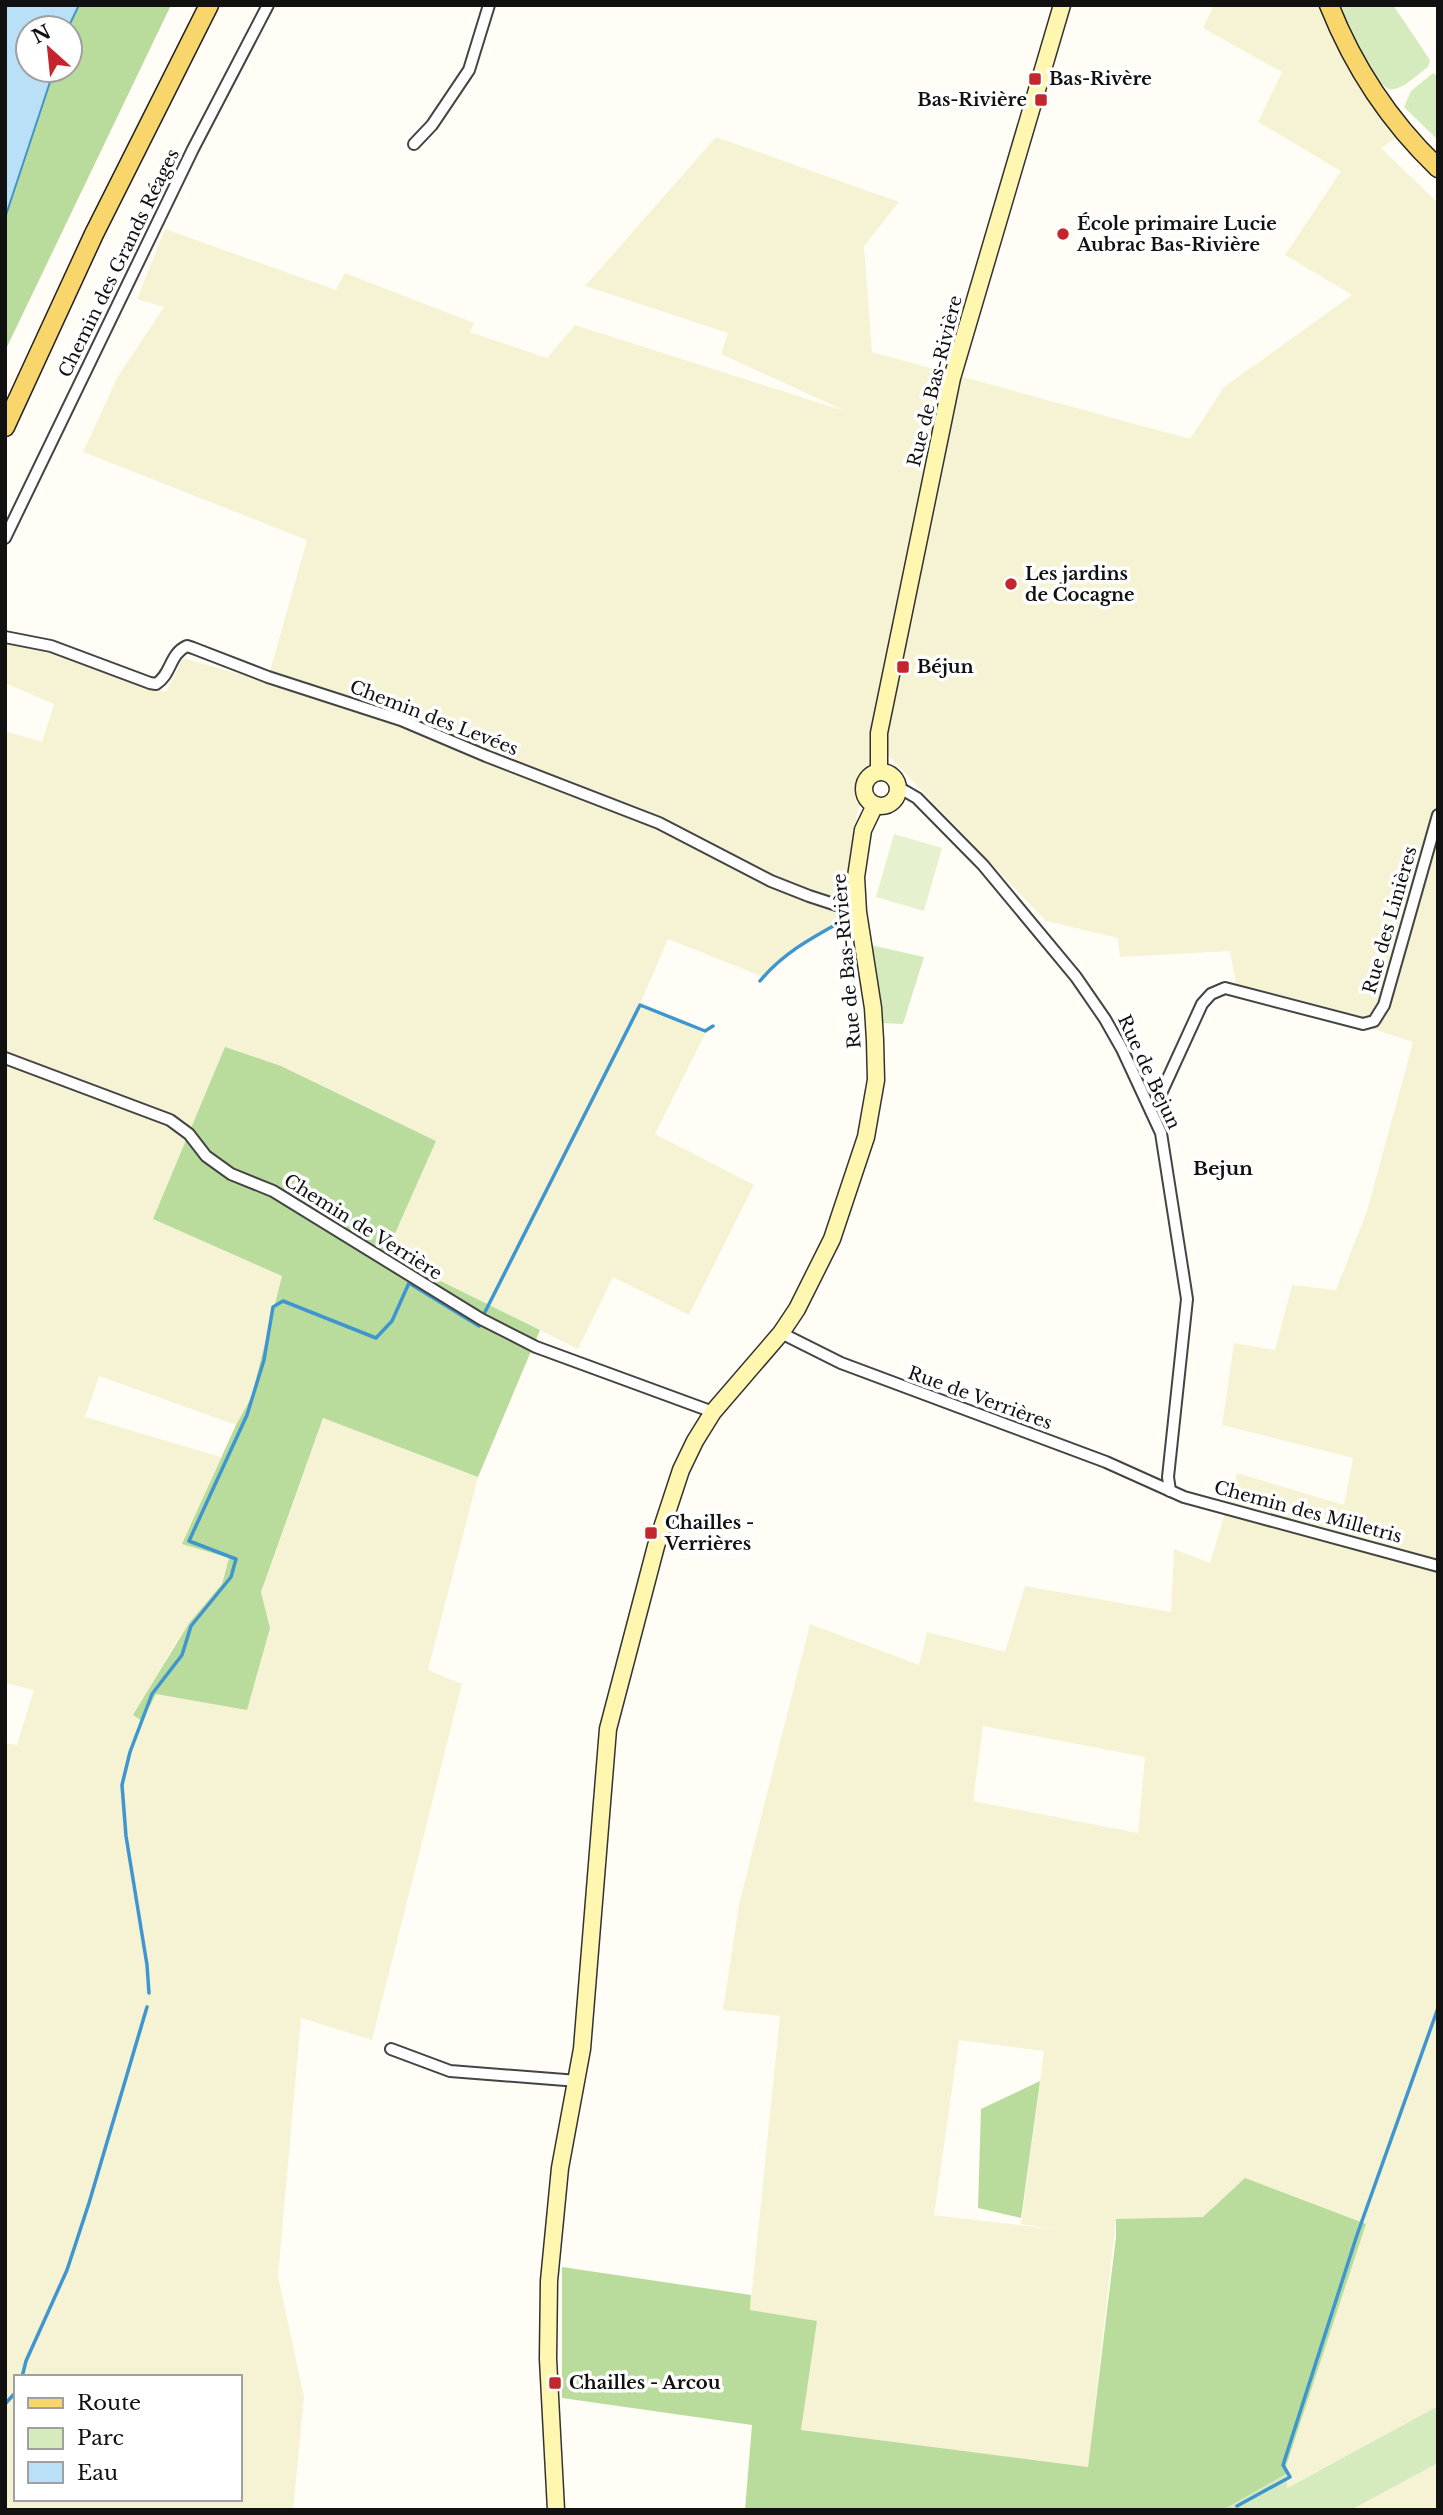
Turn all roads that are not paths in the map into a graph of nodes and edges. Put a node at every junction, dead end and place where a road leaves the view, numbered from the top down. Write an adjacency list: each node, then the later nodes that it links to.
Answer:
1 (209, 5): 8 (main road)
2 (268, 5): 9 (street, Chemin des Grands Réages)
3 (489, 5): 6 (street)
4 (1062, 5): 11 (street, Rue de Bas-Rivière)
5 (1329, 5): 7 (main road)
6 (414, 144)
7 (1438, 168)
8 (5, 428)
9 (5, 538)
10 (5, 637): 15 (street, Chemin des Levées)
11 (879, 772): 12 (street); 13 (street)
12 (897, 790): 13 (street); 17 (street, Rue de Bejun)
13 (875, 805): 15 (street, Rue de Bas-Rivière)
14 (1438, 815): 17 (street, Rue des Linières)
15 (858, 912): 18 (street, Rue de Bas-Rivière)
16 (5, 1058): 19 (street, Chemin de Verrière)
17 (1149, 1106): 20 (street, Rue de Bejun)
18 (781, 1333): 19 (street, Rue de Bas-Rivière); 20 (street, Rue de Verrières)
19 (713, 1412): 23 (street, Rue de Bas-Rivière)
20 (1170, 1491): 21 (street, Chemin des Milletris)
21 (1438, 1566)
22 (391, 2049): 23 (street)
23 (578, 2081): 24 (street, Rue de Bas-Rivière)
24 (556, 2510)

